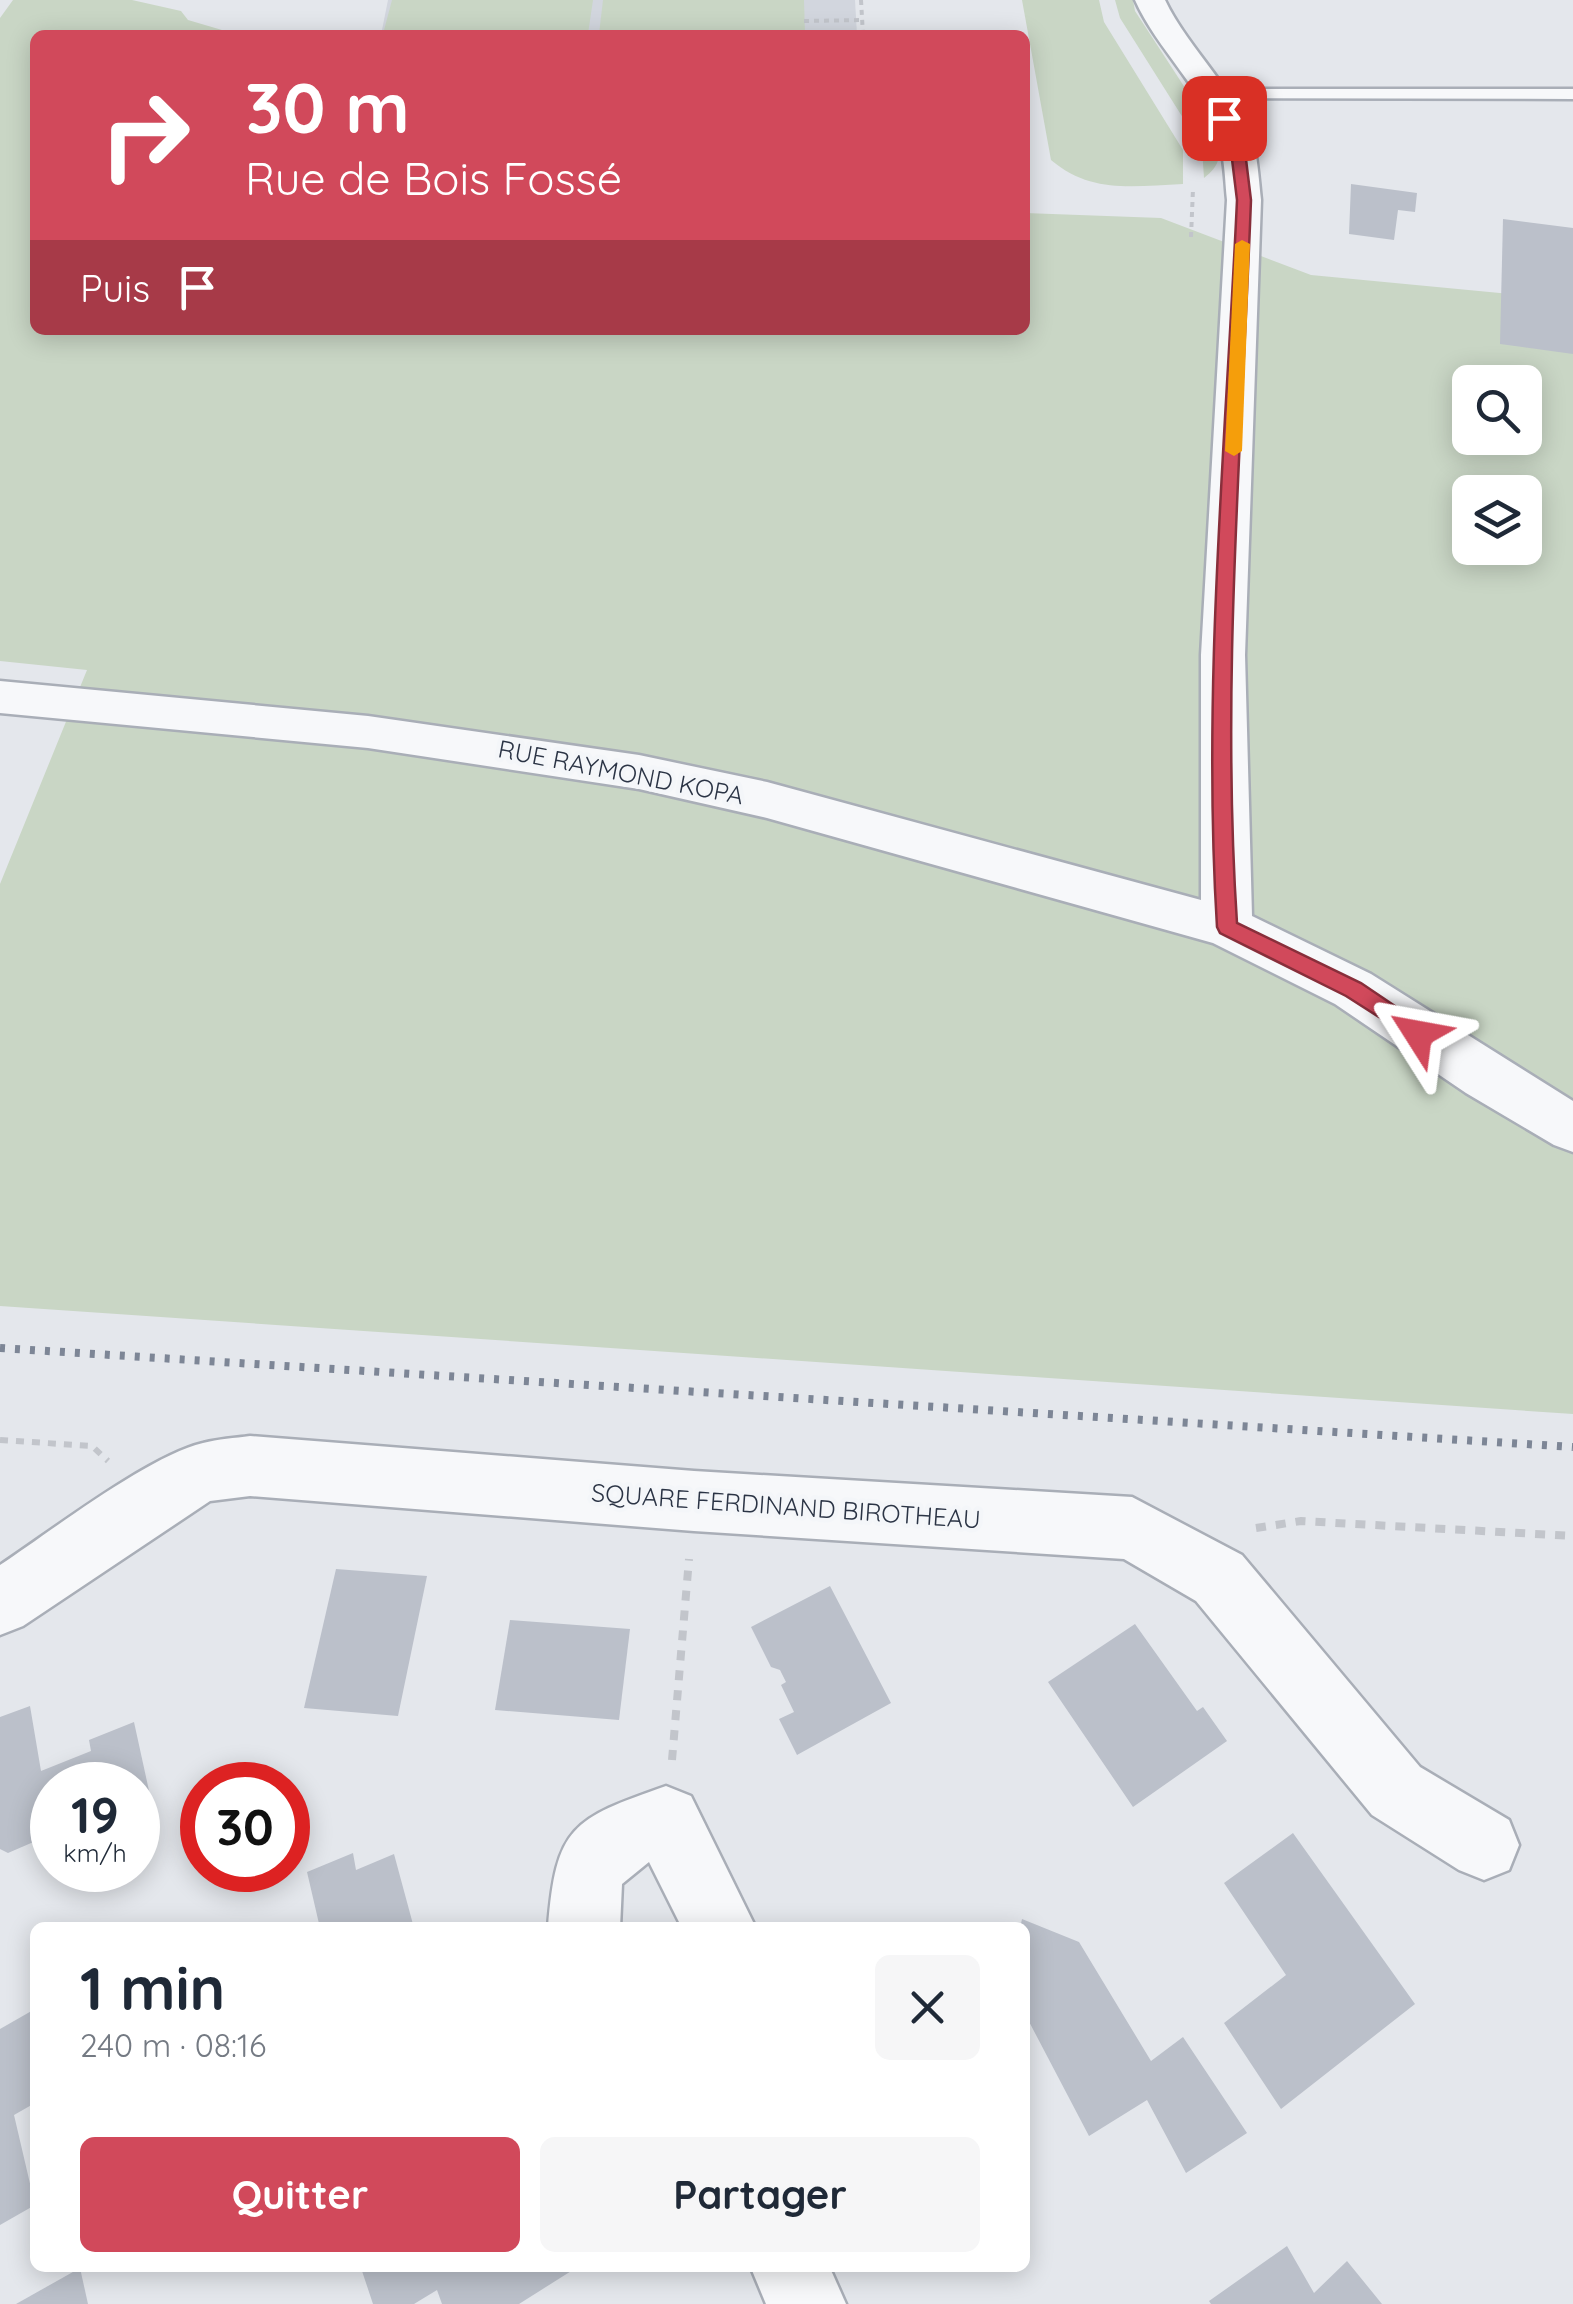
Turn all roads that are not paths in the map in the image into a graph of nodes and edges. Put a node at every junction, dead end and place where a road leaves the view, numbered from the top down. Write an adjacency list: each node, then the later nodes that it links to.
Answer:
1 (1150, 0): 2 (street)
2 (1211, 94): 3 (lane); 5 (street)
3 (1573, 94)
4 (0, 697): 5 (street, RUE RAYMOND KOPA)
5 (1227, 927): 6 (street, RUE RAYMOND KOPA)
6 (1573, 1129)
7 (0, 1603): 8 (street, SQUARE FERDINAND BIROTHEAU)
8 (1484, 1846)
9 (584, 1922): 10 (street)
10 (717, 1922)
11 (792, 2272): 12 (street)
12 (806, 2304)

